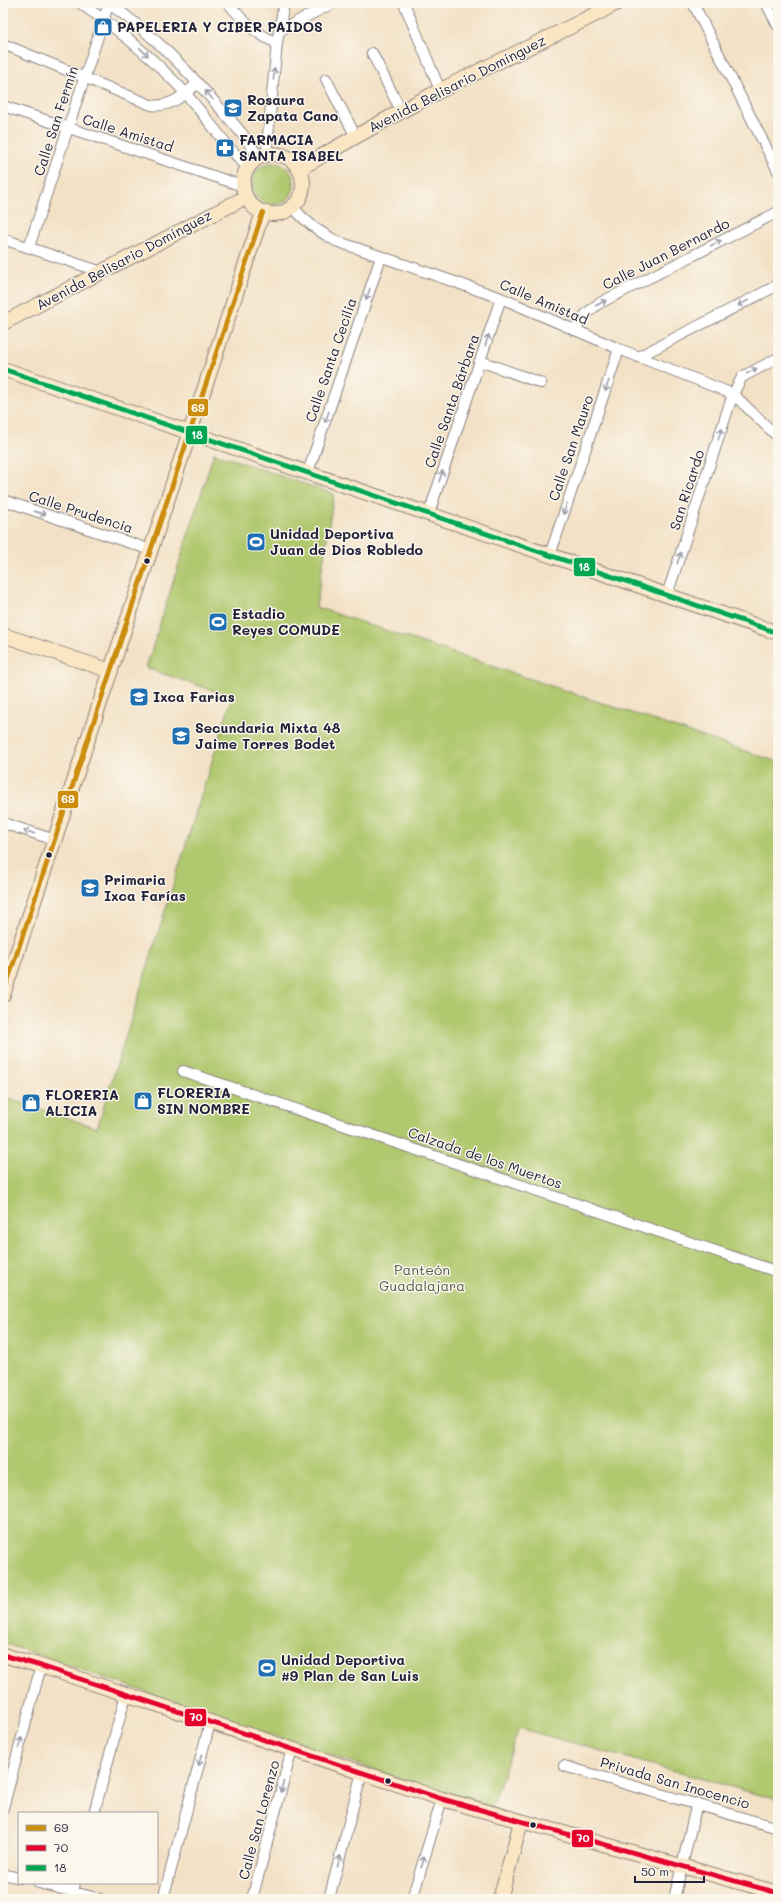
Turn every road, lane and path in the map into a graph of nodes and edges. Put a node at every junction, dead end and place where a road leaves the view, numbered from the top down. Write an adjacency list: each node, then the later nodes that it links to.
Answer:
1 (80, 3): 10 (street)
2 (109, 3): 10 (street, Calle San Fermín); 18 (street)
3 (228, 3): 13 (street)
4 (284, 3): 12 (street)
5 (333, 3): 12 (street)
6 (404, 3): 19 (street)
7 (617, 3): 19 (street, Avenida Belisario Domínguez)
8 (692, 3): 28 (street)
9 (766, 3): 11 (street)
10 (104, 19): 16 (street, Calle San Fermín); 20 (street, one-way to 20)
11 (778, 26)
12 (279, 31): 13 (street)
13 (278, 43): 25 (street, one-way to 13)
14 (3, 44): 16 (street)
15 (372, 53): 22 (street)
16 (84, 78): 20 (street); 23 (street, Calle San Fermín)
17 (326, 79): 24 (street)
18 (198, 83): 20 (street); 25 (street, one-way to 18)
19 (443, 89): 22 (street, Avenida Belisario Domínguez)
20 (185, 93): 26 (street)
21 (3, 106): 23 (street, Calle Amistad)
22 (401, 111): 24 (street, Avenida Belisario Domínguez)
23 (68, 128): 29 (street, Calle Amistad); 34 (street, Calle San Fermín)
24 (356, 137): 27 (street, Avenida Belisario Domínguez)
25 (263, 156): 26 (street); 27 (street)
26 (248, 168): 29 (street)
27 (299, 169): 30 (street)
28 (778, 170)
29 (245, 191): 31 (street); 36 (street, Avenida Belisario Domínguez)
30 (293, 207): 31 (street); 35 (street, Calle Amistad)
31 (263, 212): 48 (street)
32 (778, 212): 40 (street, Calle Juan Bernardo, one-way to 32)
33 (3, 239): 34 (street)
34 (29, 247): 36 (street)
35 (381, 257): 38 (street, Calle Amistad); 50 (street, Calle Santa Cecilia, one-way to 50)
36 (102, 272): 39 (street, Avenida Belisario Domínguez)
37 (778, 285): 42 (street, one-way to 42)
38 (501, 298): 40 (street, Calle Amistad); 44 (street, Calle Santa Bárbara, one-way to 38)
39 (3, 323)
40 (574, 330): 41 (street, Calle Amistad)
41 (619, 350): 42 (street, Calle Amistad); 54 (street, Calle San Mauro, one-way to 54)
42 (638, 357): 47 (street, Calle Amistad)
43 (778, 358): 47 (street, San Ricardo, one-way to 43)
44 (480, 361): 46 (street); 52 (street, Calle Santa Bárbara, one-way to 44)
45 (3, 369): 48 (street)
46 (541, 383)
47 (733, 394): 49 (street, Calle Amistad); 55 (street, San Ricardo, one-way to 47)
48 (190, 432): 50 (street); 53 (street)
49 (777, 434)
50 (308, 472): 52 (street)
51 (3, 500): 53 (street, Calle Prudencia, one-way to 53)
52 (429, 513): 54 (street)
53 (151, 550): 58 (street)
54 (550, 555): 55 (street)
55 (667, 595): 56 (street)
56 (778, 633)
57 (3, 635): 58 (street)
58 (111, 671): 60 (street)
59 (3, 823): 60 (street, one-way to 59)
60 (55, 840): 61 (street)
61 (3, 995)
62 (184, 1071): 63 (street, Calzada de los Muertos)
63 (778, 1272)
64 (3, 1655): 65 (street)
65 (40, 1666): 66 (street); 73 (street, one-way to 65)
66 (126, 1694): 67 (street); 74 (street)
67 (210, 1723): 68 (street); 84 (street, one-way to 84)
68 (292, 1749): 70 (street); 85 (street, Calle San Lorenzo, one-way to 85)
69 (564, 1766): 72 (street, Privada San Inocencio)
70 (362, 1772): 71 (street); 86 (street, one-way to 70)
71 (442, 1799): 75 (street); 87 (street, one-way to 71)
72 (697, 1803): 76 (street, Privada San Inocencio); 77 (street)
73 (3, 1808)
74 (94, 1812)
75 (521, 1822): 77 (street); 88 (street)
76 (778, 1828)
77 (682, 1867): 82 (street); 89 (street)
78 (3, 1874): 79 (street)
79 (18, 1878)
80 (43, 1884): 81 (street)
81 (73, 1891): 83 (street)
82 (778, 1893)
83 (100, 1899)
84 (163, 1899)
85 (252, 1899)
86 (329, 1899)
87 (412, 1899)
88 (500, 1899)
89 (674, 1899)

